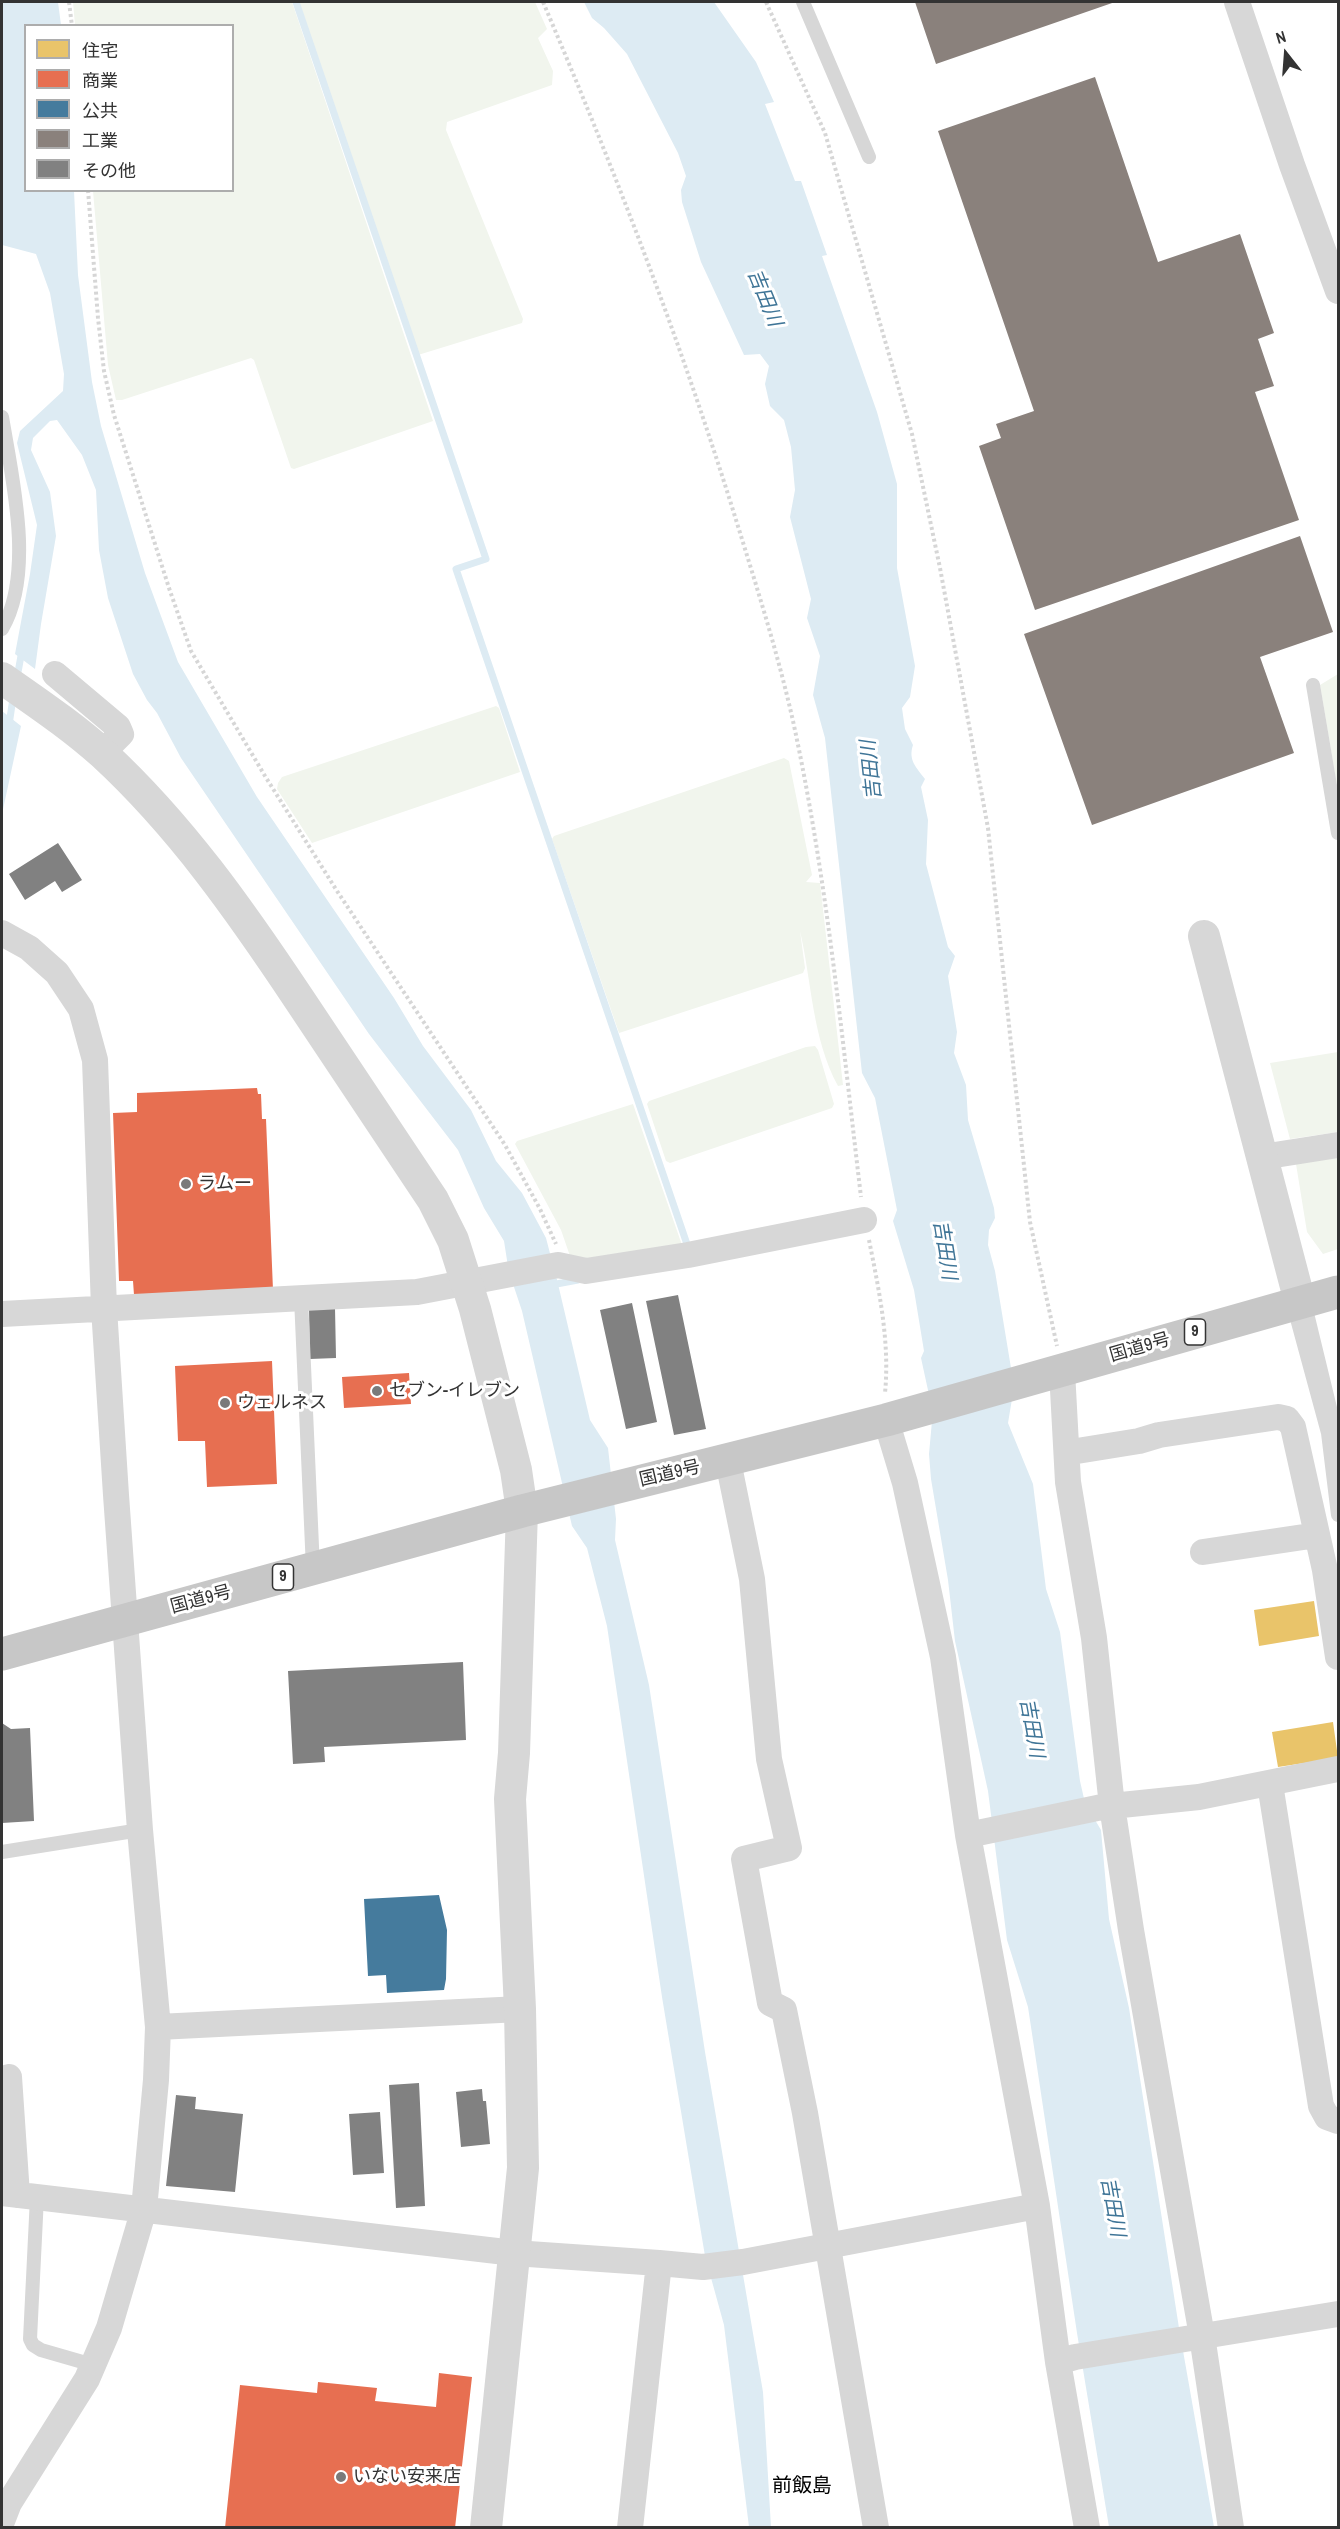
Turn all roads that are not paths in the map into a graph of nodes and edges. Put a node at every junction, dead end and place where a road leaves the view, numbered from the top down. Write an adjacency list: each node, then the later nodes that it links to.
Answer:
1 (803, 2): 3 (lane)
2 (1237, 2): 4 (street)
3 (868, 157)
4 (1338, 291)
5 (2, 417): 6 (lane)
6 (2, 629)
7 (55, 674): 10 (street)
8 (2, 678): 10 (street)
9 (1313, 685): 11 (lane)
10 (102, 753): 17 (street)
11 (1338, 833)
12 (2, 933): 21 (street)
13 (1204, 936): 15 (street)
14 (1338, 1145): 15 (street)
15 (1262, 1158): 20 (street)
16 (864, 1220): 17 (street)
17 (468, 1283): 19 (street); 29 (street)
18 (1338, 1292): 20 (highway, 国道9号 / 9)
19 (301, 1298): 21 (street); 34 (lane)
20 (1299, 1302): 23 (highway, 国道9号 / 9); 26 (lane); 30 (lane)
21 (104, 1308): 22 (street); 35 (street)
22 (2, 1314)
23 (1057, 1372): 25 (highway, 国道9号 / 9); 31 (street)
24 (1076, 1408): 27 (lane)
25 (894, 1418): 28 (highway, 国道9号 / 9); 42 (street)
26 (1338, 1440)
27 (1077, 1451): 31 (lane); 32 (street)
28 (728, 1461): 29 (highway, 国道9号 / 9); 51 (street)
29 (522, 1511): 34 (highway, 国道9号 / 9); 44 (street)
30 (1338, 1515)
31 (1074, 1519): 40 (street)
32 (1317, 1534): 33 (street); 37 (street)
33 (1203, 1552)
34 (313, 1569): 35 (highway, 国道9号 / 9)
35 (125, 1620): 36 (highway, 国道9号 / 9); 41 (street)
36 (2, 1654)
37 (1338, 1657)
38 (1338, 1769): 39 (street)
39 (1270, 1784): 40 (street); 47 (street)
40 (1107, 1806): 42 (street); 55 (street)
41 (140, 1830): 43 (lane); 45 (street)
42 (968, 1835): 49 (street)
43 (2, 1852)
44 (520, 2009): 45 (street); 52 (street)
45 (158, 2026): 50 (street)
46 (9, 2077): 48 (street)
47 (1338, 2121)
48 (19, 2195): 50 (street); 57 (lane)
49 (1036, 2206): 51 (street); 56 (street)
50 (144, 2210): 52 (street); 57 (street)
51 (827, 2247): 53 (street); 61 (street)
52 (514, 2253): 53 (street); 59 (street)
53 (659, 2264): 60 (street)
54 (1338, 2314): 55 (street)
55 (1194, 2338): 56 (street); 63 (street)
56 (1067, 2360): 62 (street)
57 (93, 2365): 58 (street)
58 (2, 2521)
59 (486, 2528)
60 (630, 2528)
61 (876, 2528)
62 (1087, 2528)
63 (1231, 2528)

